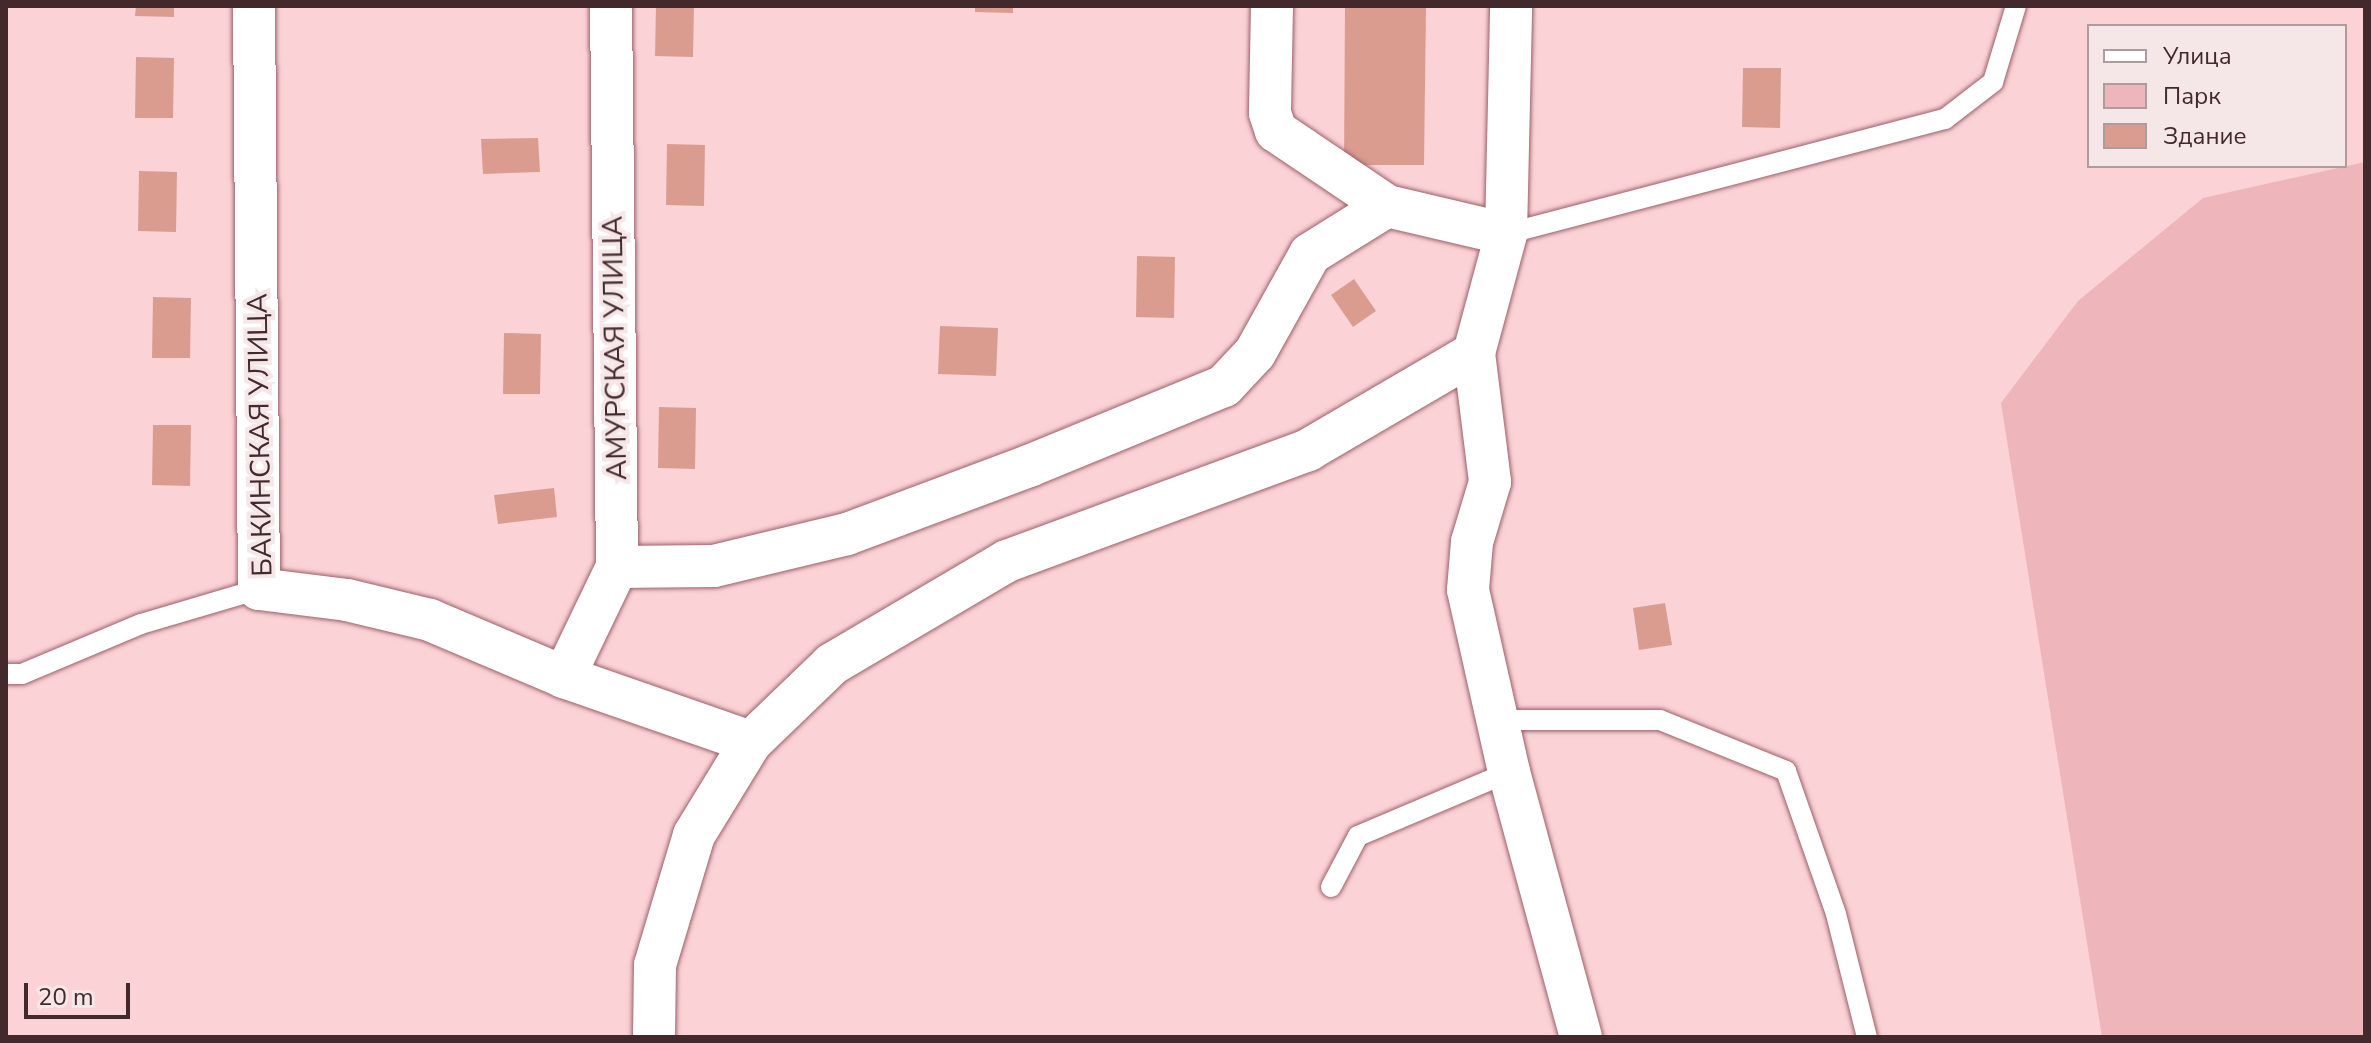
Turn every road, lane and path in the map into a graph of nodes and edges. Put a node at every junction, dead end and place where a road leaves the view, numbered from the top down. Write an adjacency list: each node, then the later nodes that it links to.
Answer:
1 (254, 6): 10 (street, БАКИНСКАЯ УЛИЦА)
2 (611, 6): 9 (street, АМУРСКАЯ УЛИЦА)
3 (1272, 6): 6 (street)
4 (1511, 6): 7 (street)
5 (2016, 6): 7 (lane)
6 (1387, 206): 7 (street); 9 (street)
7 (1506, 234): 8 (street)
8 (1474, 353): 13 (street); 14 (street)
9 (617, 567): 12 (street, АМУРСКАЯ УЛИЦА)
10 (259, 589): 11 (lane); 12 (street, БАКИНСКАЯ УЛИЦА)
11 (6, 674)
12 (564, 677): 14 (street, БАКИНСКАЯ УЛИЦА)
13 (1498, 720): 15 (street); 19 (lane)
14 (751, 742): 17 (street)
15 (1509, 772): 16 (lane); 18 (street)
16 (1331, 887)
17 (654, 1037)
18 (1581, 1037)
19 (1867, 1037)

